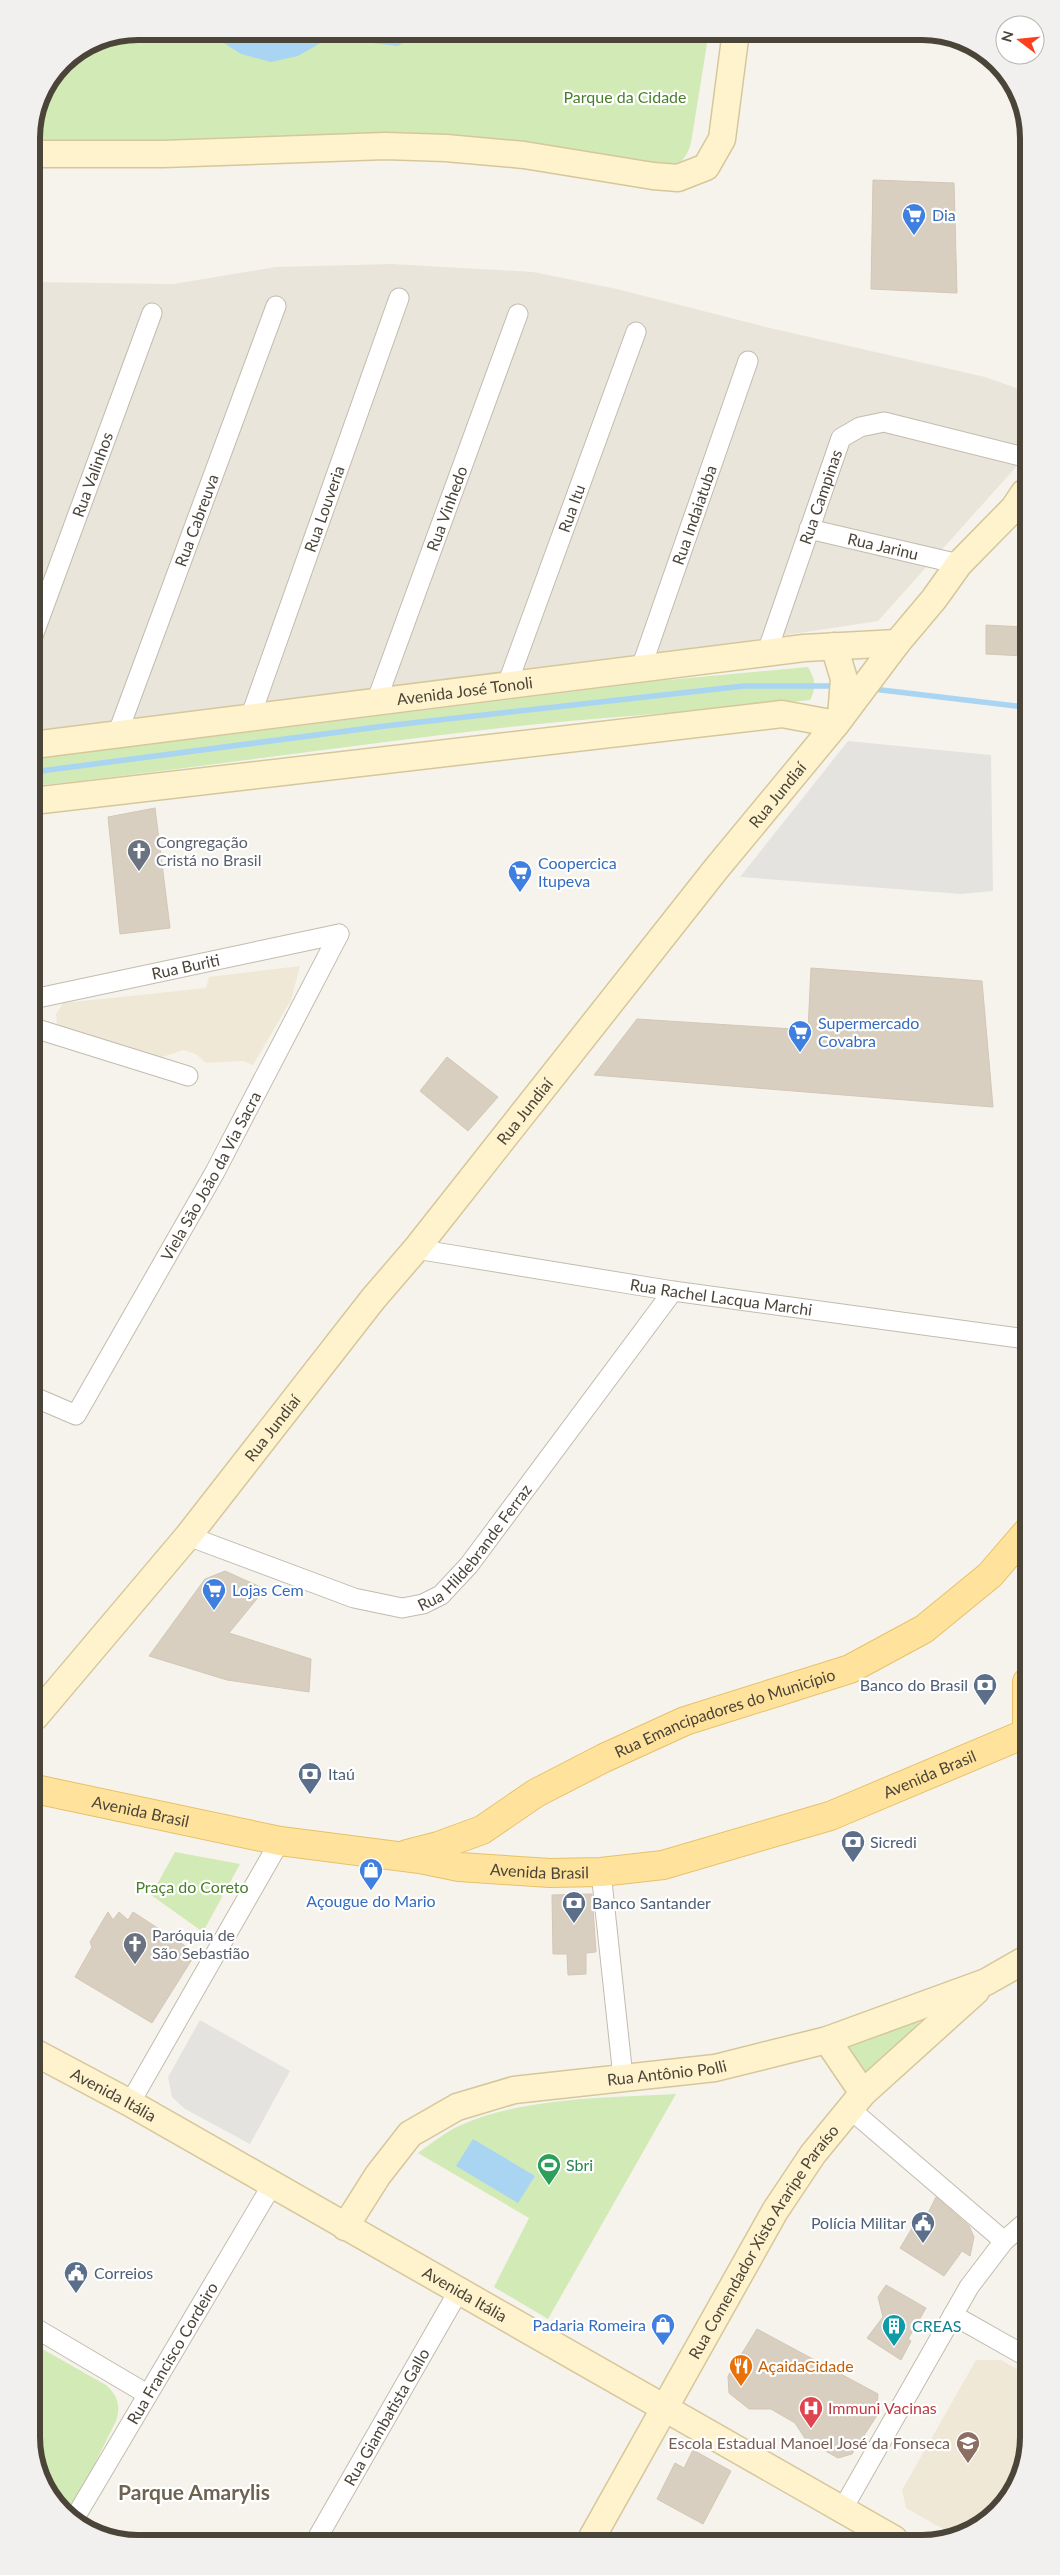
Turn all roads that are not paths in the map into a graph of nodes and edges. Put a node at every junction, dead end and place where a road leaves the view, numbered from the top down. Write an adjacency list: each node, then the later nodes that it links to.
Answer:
1 (735, 40): 2 (main road)
2 (40, 154)
3 (399, 298): 21 (street, Rua Louveria)
4 (276, 306): 22 (street, Rua Cabreuva)
5 (152, 313): 13 (street, Rua Valinhos)
6 (518, 314): 20 (street, Rua Vinhedo)
7 (636, 332): 18 (street, Rua Itu)
8 (748, 361): 17 (street, Rua Indaiatuba)
9 (1020, 456): 11 (street, Rua Campinas)
10 (1020, 502): 12 (main road, Rua Jundiaí)
11 (809, 529): 12 (street, Rua Jarinu); 16 (street, Rua Campinas)
12 (959, 564): 14 (main road, Rua Jundiaí)
13 (40, 617)
14 (897, 643): 15 (main road, Avenida José Tonoli); 19 (main road, Rua Jundiaí)
15 (834, 646): 16 (main road, Avenida José Tonoli); 19 (main road)
16 (767, 652): 17 (main road, Avenida José Tonoli)
17 (641, 668): 18 (main road, Avenida José Tonoli)
18 (507, 685): 20 (main road, Avenida José Tonoli)
19 (847, 701): 24 (main road); 29 (main road, Rua Jundiaí)
20 (376, 702): 21 (main road, Avenida José Tonoli)
21 (250, 718): 22 (main road, Avenida José Tonoli)
22 (117, 735): 23 (main road, Avenida José Tonoli)
23 (40, 744)
24 (40, 800)
25 (338, 934): 26 (street, Rua Buriti); 32 (street, Viela São João da Via Sacra)
26 (40, 998)
27 (40, 1030): 28 (street)
28 (188, 1076)
29 (416, 1249): 30 (street, Rua Rachel Lacqua Marchi); 33 (main road, Rua Jundiaí)
30 (672, 1291): 31 (street, Rua Rachel Lacqua Marchi); 33 (street, Rua Hildebrande Ferraz)
31 (1020, 1338)
32 (40, 1399)
33 (188, 1536): 35 (main road, Rua Jundiaí)
34 (1020, 1540): 38 (main road, Rua Emancipadores do Município)
35 (40, 1711)
36 (1020, 1736): 42 (main road, Avenida Brasil)
37 (40, 1790): 39 (main road, Avenida Brasil)
38 (482, 1830): 40 (main road, Rua Emancipadores do Município); 41 (main road)
39 (280, 1841): 40 (main road, Avenida Brasil); 49 (street)
40 (398, 1856): 41 (main road, Avenida Brasil)
41 (520, 1871): 42 (main road, Avenida Brasil)
42 (601, 1872): 47 (street)
43 (1020, 1963): 44 (main road, Rua Antônio Polli)
44 (986, 1982): 45 (main road, Rua Antônio Polli); 48 (main road, Rua Comendador Xisto Araripe Paraíso)
45 (827, 2040): 47 (main road, Rua Antônio Polli); 48 (main road)
46 (40, 2055): 49 (main road, Avenida Itália)
47 (623, 2077): 51 (main road, Rua Antônio Polli)
48 (856, 2101): 53 (street); 59 (main road, Rua Comendador Xisto Araripe Paraíso)
49 (130, 2103): 50 (main road, Avenida Itália)
50 (272, 2185): 51 (main road, Avenida Itália); 58 (street, Rua Francisco Cordeiro)
51 (345, 2227): 54 (main road, Avenida Itália)
52 (1020, 2227): 53 (street)
53 (1004, 2241): 55 (street)
54 (458, 2292): 59 (main road, Avenida Itália); 62 (street, Rua Giambatista Gallo)
55 (953, 2315): 57 (street); 60 (street)
56 (40, 2330): 58 (street)
57 (1020, 2353)
58 (148, 2394): 61 (street, Rua Francisco Cordeiro)
59 (664, 2410): 60 (main road, Avenida Itália); 63 (main road, Rua Comendador Xisto Araripe Paraíso)
60 (842, 2510): 64 (main road, Avenida Itália)
61 (77, 2514)
62 (319, 2535)
63 (593, 2535)
64 (887, 2535)

